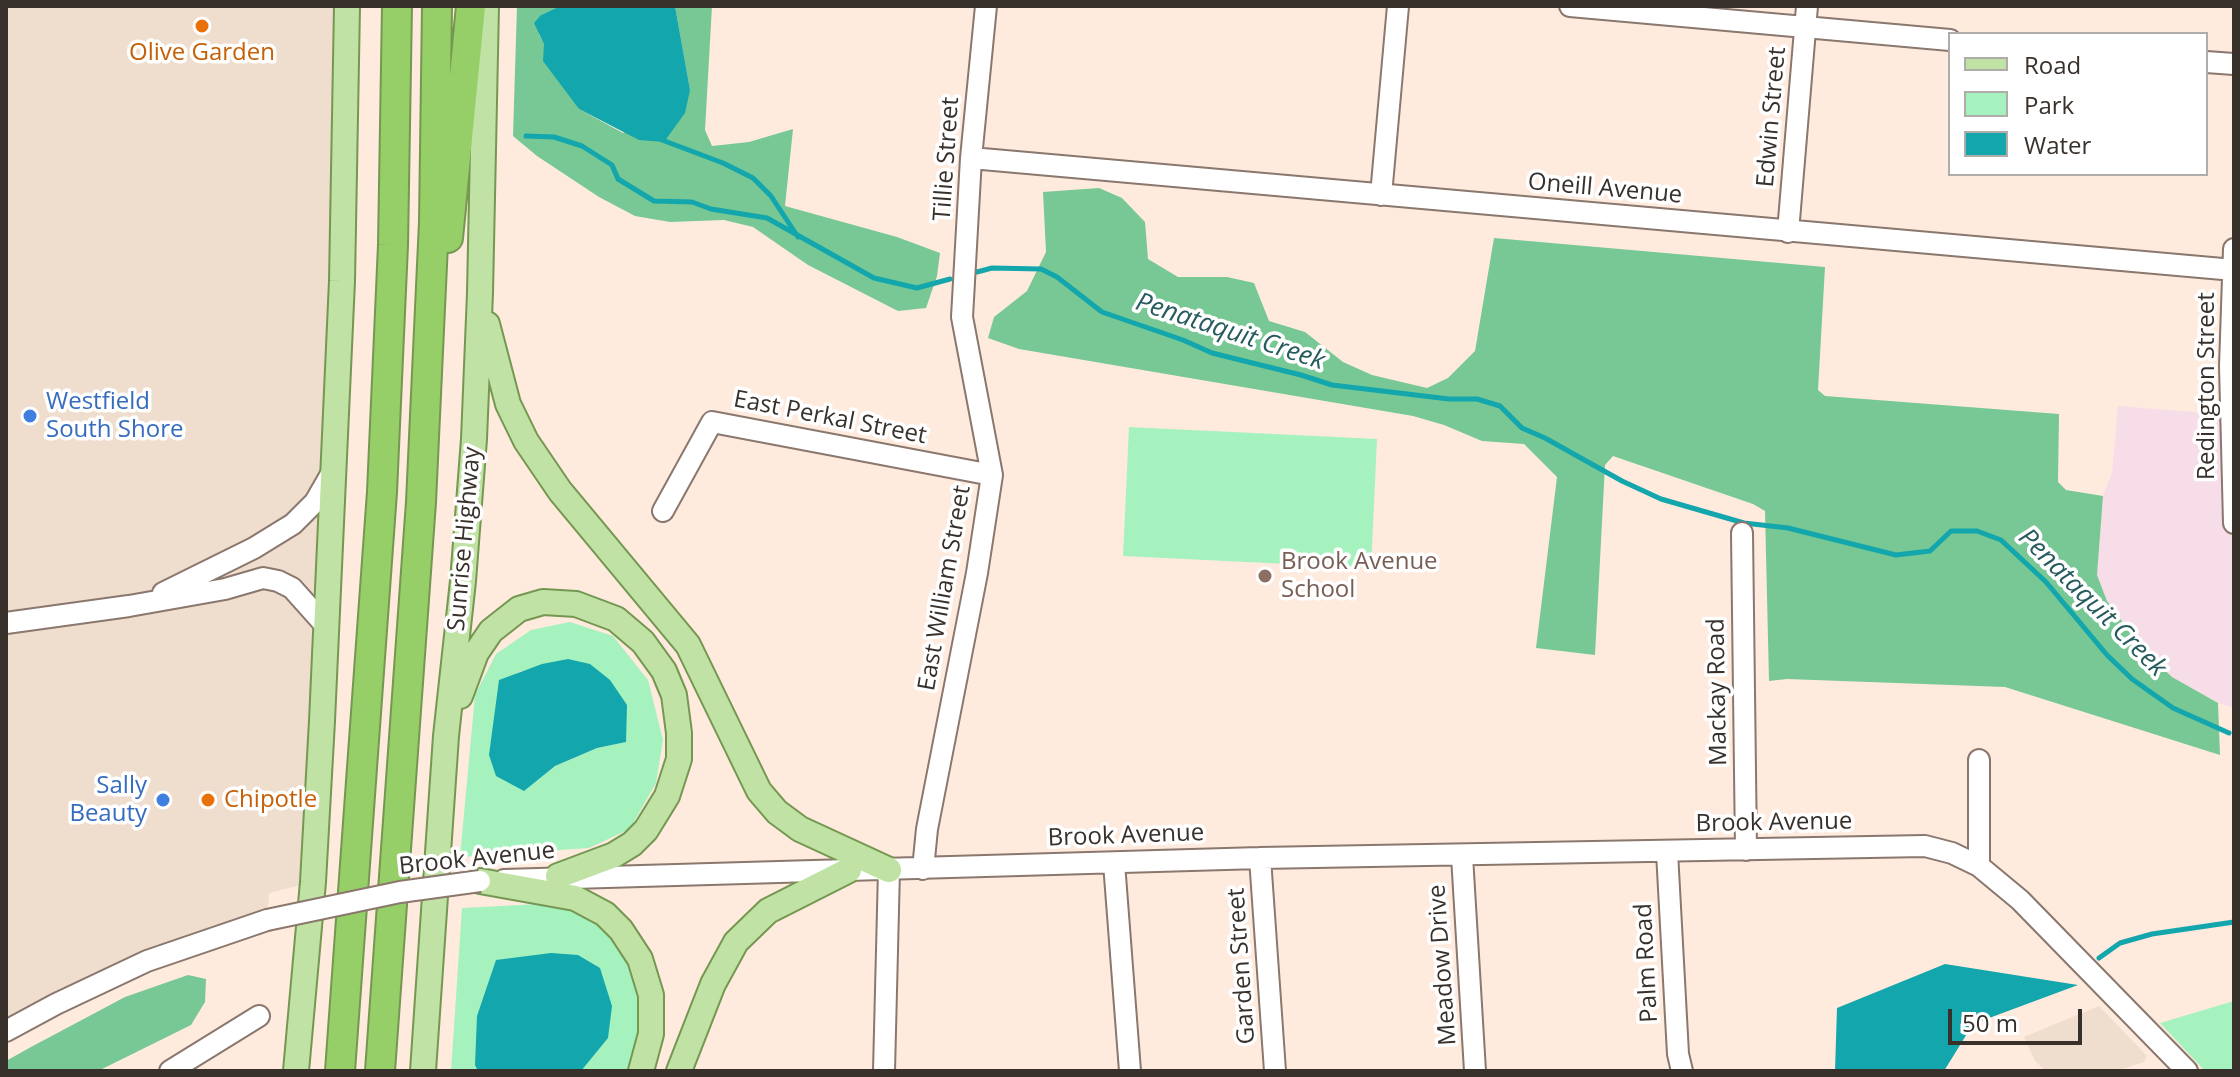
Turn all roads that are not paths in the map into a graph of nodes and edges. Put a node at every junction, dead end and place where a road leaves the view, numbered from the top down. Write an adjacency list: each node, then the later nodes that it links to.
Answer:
1 (347, 6): 22 (main road)
2 (397, 6): 51 (highway)
3 (437, 6): 21 (highway, Sunrise Highway)
4 (471, 6): 21 (highway)
5 (486, 6): 19 (main road, Sunrise Highway)
6 (986, 6): 14 (street, Tillie Street)
7 (1398, 6): 15 (street)
8 (1570, 6): 10 (street)
9 (1807, 6): 10 (street, Edwin Street)
10 (1806, 27): 11 (street); 16 (street, Edwin Street)
11 (1948, 40)
12 (2208, 62): 13 (street)
13 (2234, 64)
14 (971, 158): 15 (street, Oneill Avenue); 20 (street, Tillie Street)
15 (1381, 195): 16 (street, Oneill Avenue)
16 (1788, 232): 18 (street, Oneill Avenue)
17 (2234, 249): 18 (street, Redington Street)
18 (2234, 270): 24 (street, Redington Street)
19 (480, 293): 31 (main road, Sunrise Highway); 41 (main road)
20 (962, 317): 23 (street, East William Street)
21 (428, 353): 52 (highway, Sunrise Highway)
22 (334, 469): 28 (street); 30 (main road)
23 (992, 475): 25 (street, East Perkal Street); 39 (street, East William Street)
24 (2233, 475): 26 (street, Redington Street)
25 (663, 511)
26 (2234, 523)
27 (1742, 533): 33 (street, Mackay Road)
28 (146, 602): 29 (street); 30 (street)
29 (6, 623)
30 (326, 626): 50 (main road)
31 (446, 736): 42 (main road); 44 (main road, Sunrise Highway)
32 (1979, 760): 38 (street)
33 (1746, 850): 34 (street, Brook Avenue); 38 (street, Brook Avenue)
34 (1667, 852): 35 (street, Brook Avenue); 61 (street, Palm Road)
35 (1462, 856): 36 (street, Brook Avenue); 60 (street, Meadow Drive)
36 (1260, 858): 37 (street, Brook Avenue); 59 (street, Garden Street)
37 (1114, 863): 39 (street, Brook Avenue); 58 (street)
38 (1979, 866): 62 (street, Brook Avenue)
39 (923, 869): 41 (street, Brook Avenue)
40 (849, 870): 41 (street, Brook Avenue); 42 (street, Brook Avenue); 56 (main road)
41 (889, 870): 57 (street)
42 (558, 876): 43 (street, Brook Avenue)
43 (480, 881): 45 (street, Brook Avenue, bridge); 55 (main road)
44 (427, 993): 53 (main road, Sunrise Highway); 54 (main road)
45 (56, 1004): 47 (street); 48 (street, Brook Avenue)
46 (259, 1016): 49 (street)
47 (6, 1018)
48 (6, 1031)
49 (170, 1071)
50 (296, 1071)
51 (340, 1071)
52 (380, 1071)
53 (423, 1071)
54 (437, 1071)
55 (641, 1071)
56 (679, 1071)
57 (884, 1071)
58 (1130, 1071)
59 (1275, 1071)
60 (1475, 1071)
61 (1682, 1071)
62 (2187, 1071)

